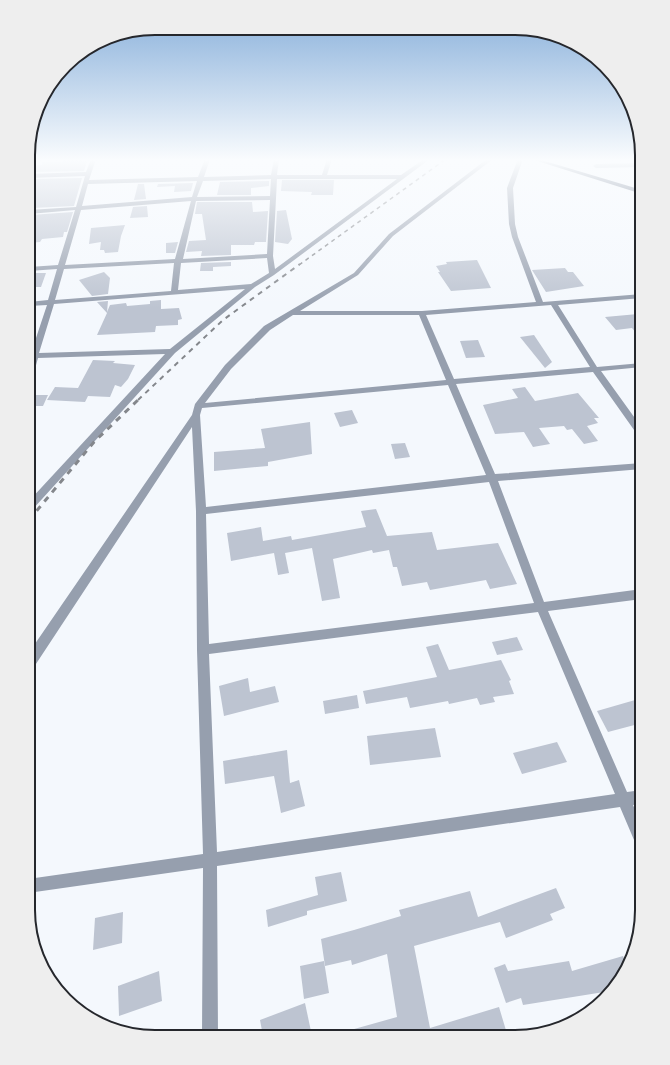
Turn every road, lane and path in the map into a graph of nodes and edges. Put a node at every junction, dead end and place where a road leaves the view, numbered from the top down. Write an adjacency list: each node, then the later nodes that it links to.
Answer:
1 (78, 208): 11 (street)
2 (69, 209): 8 (street)
3 (191, 209): 10 (street)
4 (272, 209): 9 (street)
5 (360, 209): 13 (street)
6 (424, 209): 21 (street)
7 (511, 209): 19 (street)
8 (35, 212)
9 (270, 256): 10 (street); 13 (street)
10 (178, 260): 11 (street); 15 (street)
11 (61, 268): 12 (street); 17 (street)
12 (35, 269)
13 (272, 274): 14 (street)
14 (253, 286): 15 (street); 23 (street)
15 (174, 292): 17 (street)
16 (635, 297): 20 (street)
17 (50, 302): 18 (street); 24 (street)
18 (35, 303)
19 (540, 303): 20 (street); 22 (street)
20 (554, 303): 27 (street)
21 (290, 313): 22 (street); 29 (street)
22 (422, 313): 28 (street)
23 (172, 351): 25 (street); 33 (street)
24 (35, 353)
25 (35, 356)
26 (635, 366): 27 (street)
27 (595, 369): 28 (street); 30 (street)
28 (450, 382): 29 (street); 32 (street)
29 (197, 411): 34 (street); 38 (street)
30 (635, 425)
31 (635, 467): 32 (street)
32 (492, 478): 34 (street); 36 (street)
33 (35, 500)
34 (201, 511): 37 (street)
35 (635, 595): 36 (street)
36 (541, 607): 37 (street); 40 (street)
37 (203, 650): 42 (street)
38 (35, 654)
39 (635, 798): 40 (street)
40 (623, 799): 41 (street); 42 (street)
41 (635, 826)
42 (210, 860): 43 (street); 44 (street)
43 (35, 885)
44 (210, 1030)

